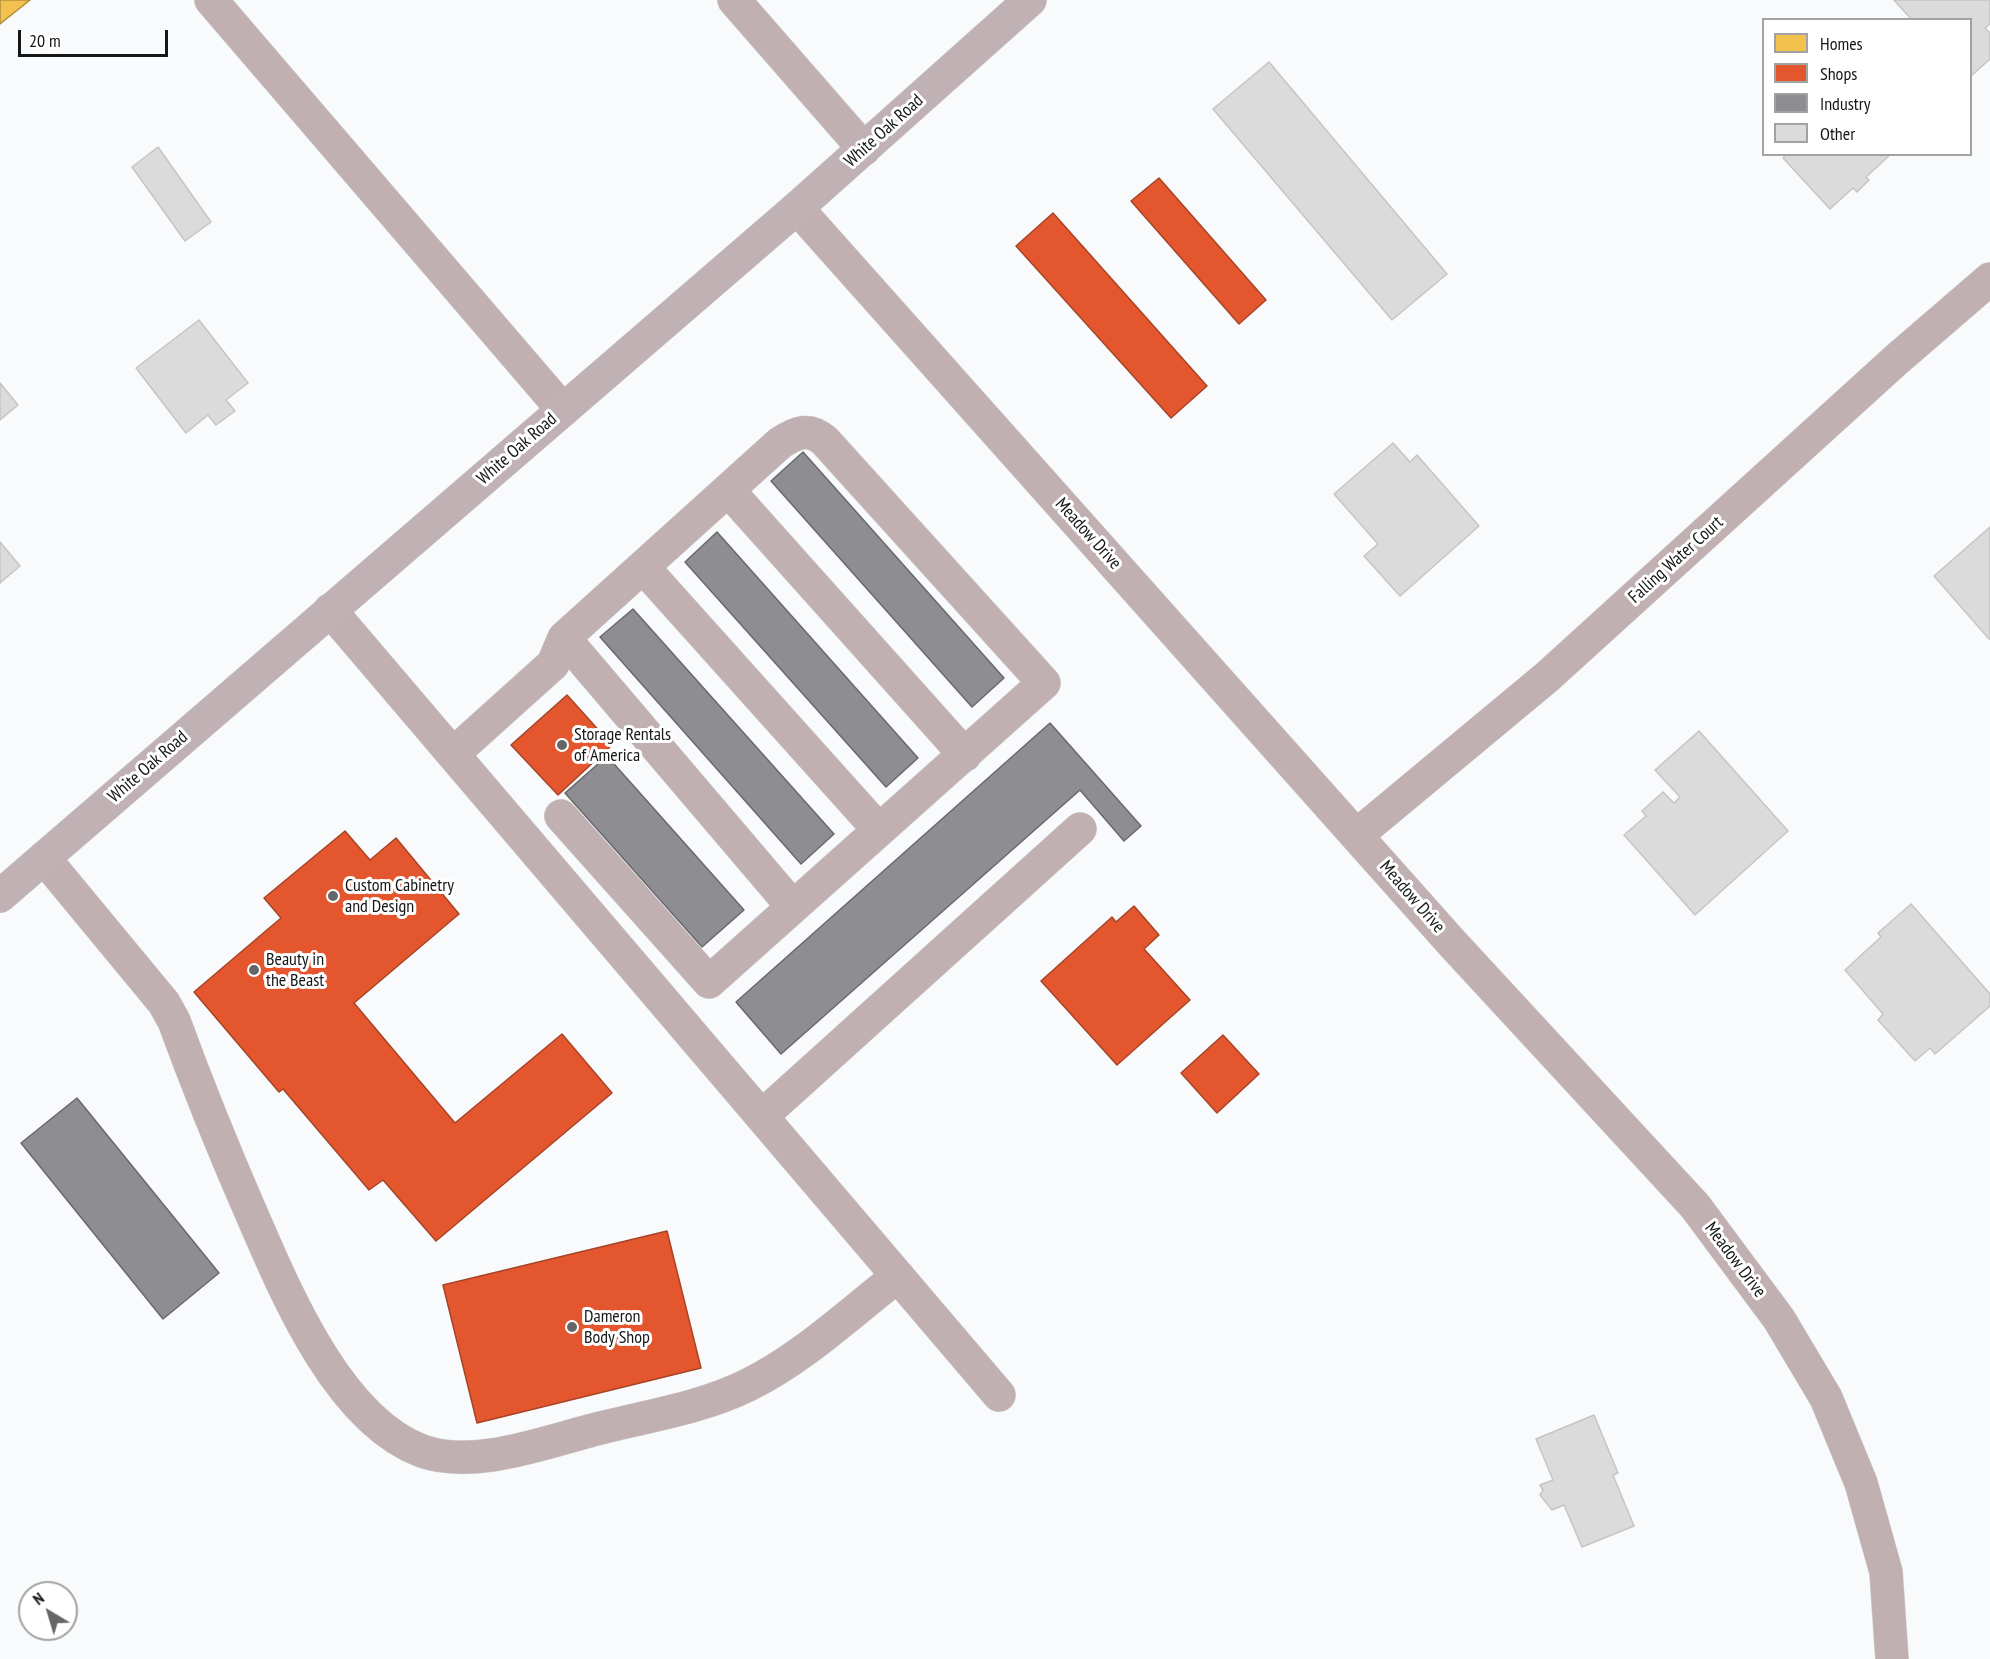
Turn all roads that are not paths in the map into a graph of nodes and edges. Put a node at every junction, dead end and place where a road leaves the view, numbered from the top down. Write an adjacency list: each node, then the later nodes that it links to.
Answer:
1 (211, 0): 7 (street)
2 (734, 0): 4 (street)
3 (1030, 0): 4 (main road, White Oak Road)
4 (864, 149): 5 (main road, White Oak Road)
5 (797, 208): 7 (main road, White Oak Road); 17 (street, Meadow Drive)
6 (1990, 279): 17 (street, Falling Water Court)
7 (563, 410): 10 (main road, White Oak Road)
8 (728, 490): 9 (street); 13 (street); 13 (street)
9 (643, 567): 11 (street); 16 (street)
10 (330, 610): 12 (street); 18 (main road, White Oak Road)
11 (564, 638): 12 (street); 20 (street)
12 (453, 754): 21 (street)
13 (965, 755): 16 (street)
14 (561, 816): 20 (street)
15 (1080, 829): 21 (street)
16 (879, 830): 20 (street)
17 (1357, 835): 24 (street, Meadow Drive)
18 (44, 858): 19 (main road, White Oak Road); 22 (street)
19 (0, 896)
20 (793, 907)
21 (762, 1116): 22 (street)
22 (898, 1276): 23 (street)
23 (999, 1395)
24 (1892, 1659)

